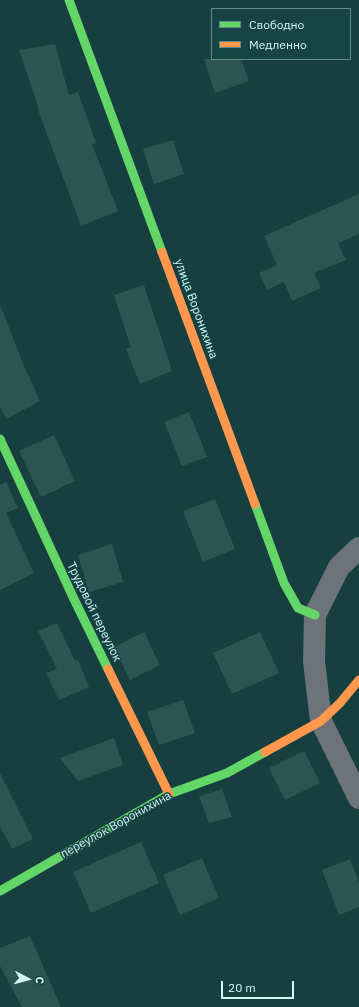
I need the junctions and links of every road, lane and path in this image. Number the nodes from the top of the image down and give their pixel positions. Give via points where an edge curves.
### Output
1 (69, 0) edge
2 (0, 439) edge
3 (359, 548) edge
4 (315, 615) junction
5 (359, 680) edge
6 (321, 721) junction
7 (169, 794) junction
8 (359, 798) edge
9 (0, 891) edge

1 - 4 street, улица Воронихина via 284,583 298,608
2 - 7 street, Трудовой переулок via 73,597
3 - 4 street via 338,566
4 - 6 street via 314,661
5 - 6 street, переулок Воронихина
6 - 7 street, переулок Воронихина via 227,773
6 - 8 street
7 - 9 street, переулок Воронихина

